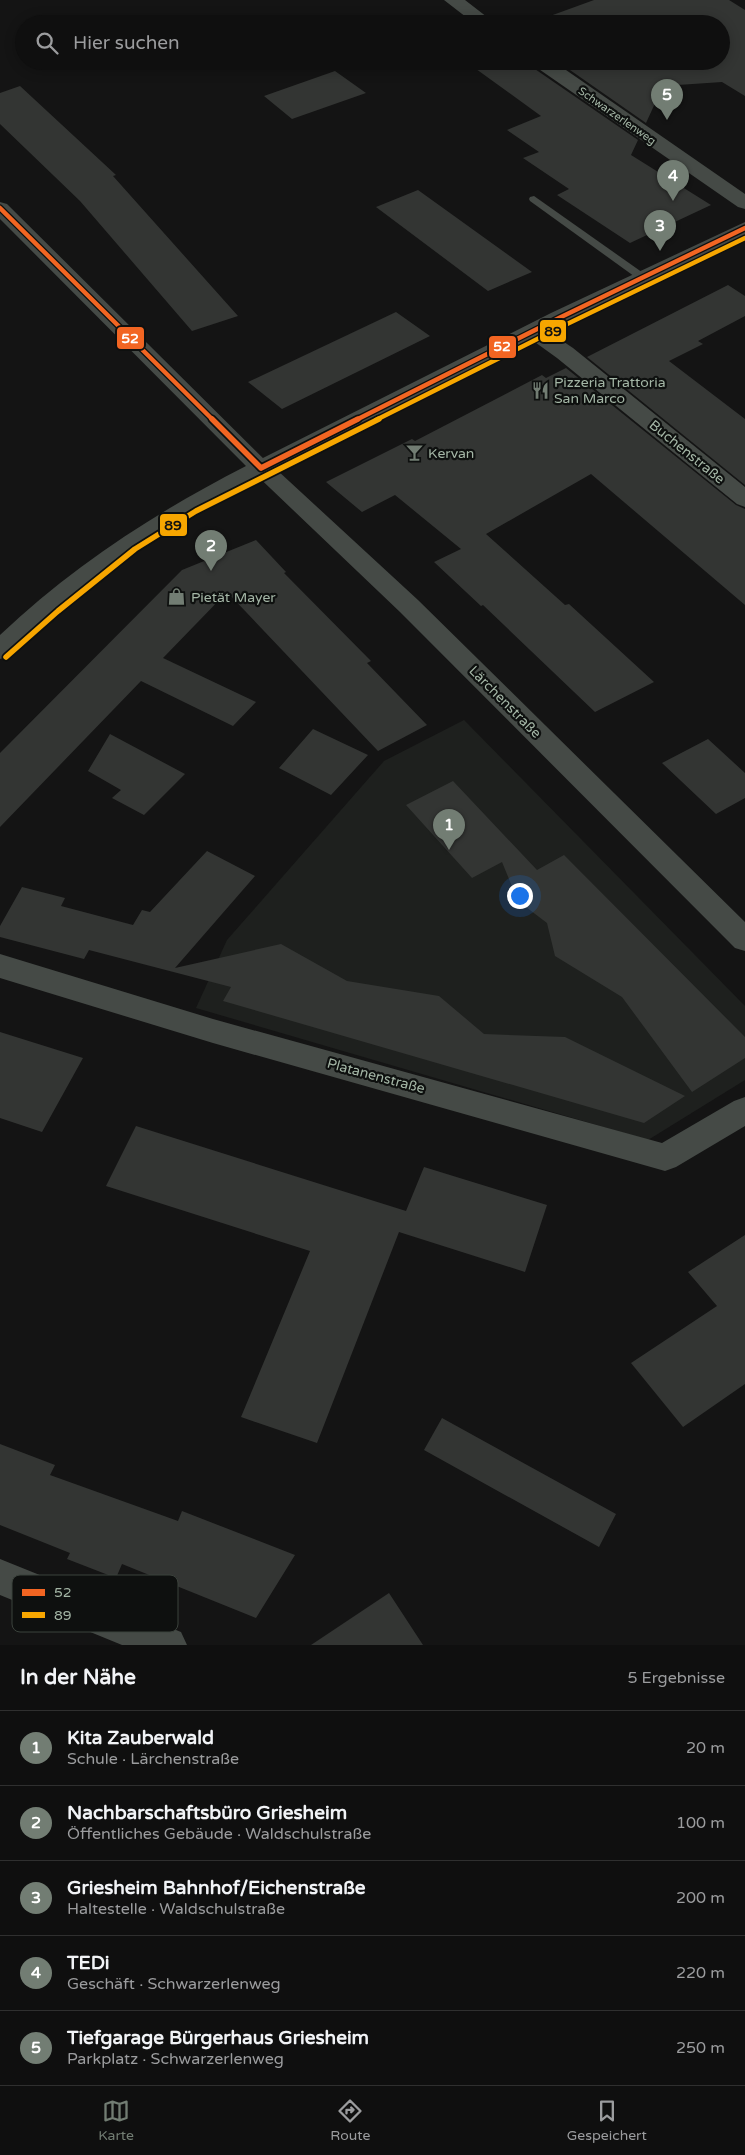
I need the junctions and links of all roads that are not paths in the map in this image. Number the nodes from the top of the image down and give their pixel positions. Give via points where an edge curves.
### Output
1 (453, 0) edge
2 (474, 15) edge
3 (553, 70) edge
4 (534, 199) dead end
5 (745, 203) edge
6 (0, 208) edge
7 (745, 228) edge
8 (642, 277) junction
9 (534, 331) junction
10 (261, 468) junction
11 (745, 499) edge
12 (0, 650) edge
13 (745, 940) edge
14 (0, 966) edge
15 (745, 1110) edge
16 (0, 1577) edge
17 (12, 1582) edge
18 (136, 1632) edge
19 (168, 1645) edge

1 - 2 street
3 - 5 street, Schwarzerlenweg
4 - 8 lane
6 - 10 street, Lärchenstraße
7 - 8 street
8 - 9 street
9 - 10 street
9 - 11 street, Buchenstraße
10 - 12 street via 192,503 130,542
10 - 13 street, Lärchenstraße via 409,606
14 - 15 street, Platanenstraße via 213,1031 665,1157
16 - 17 street
18 - 19 street

